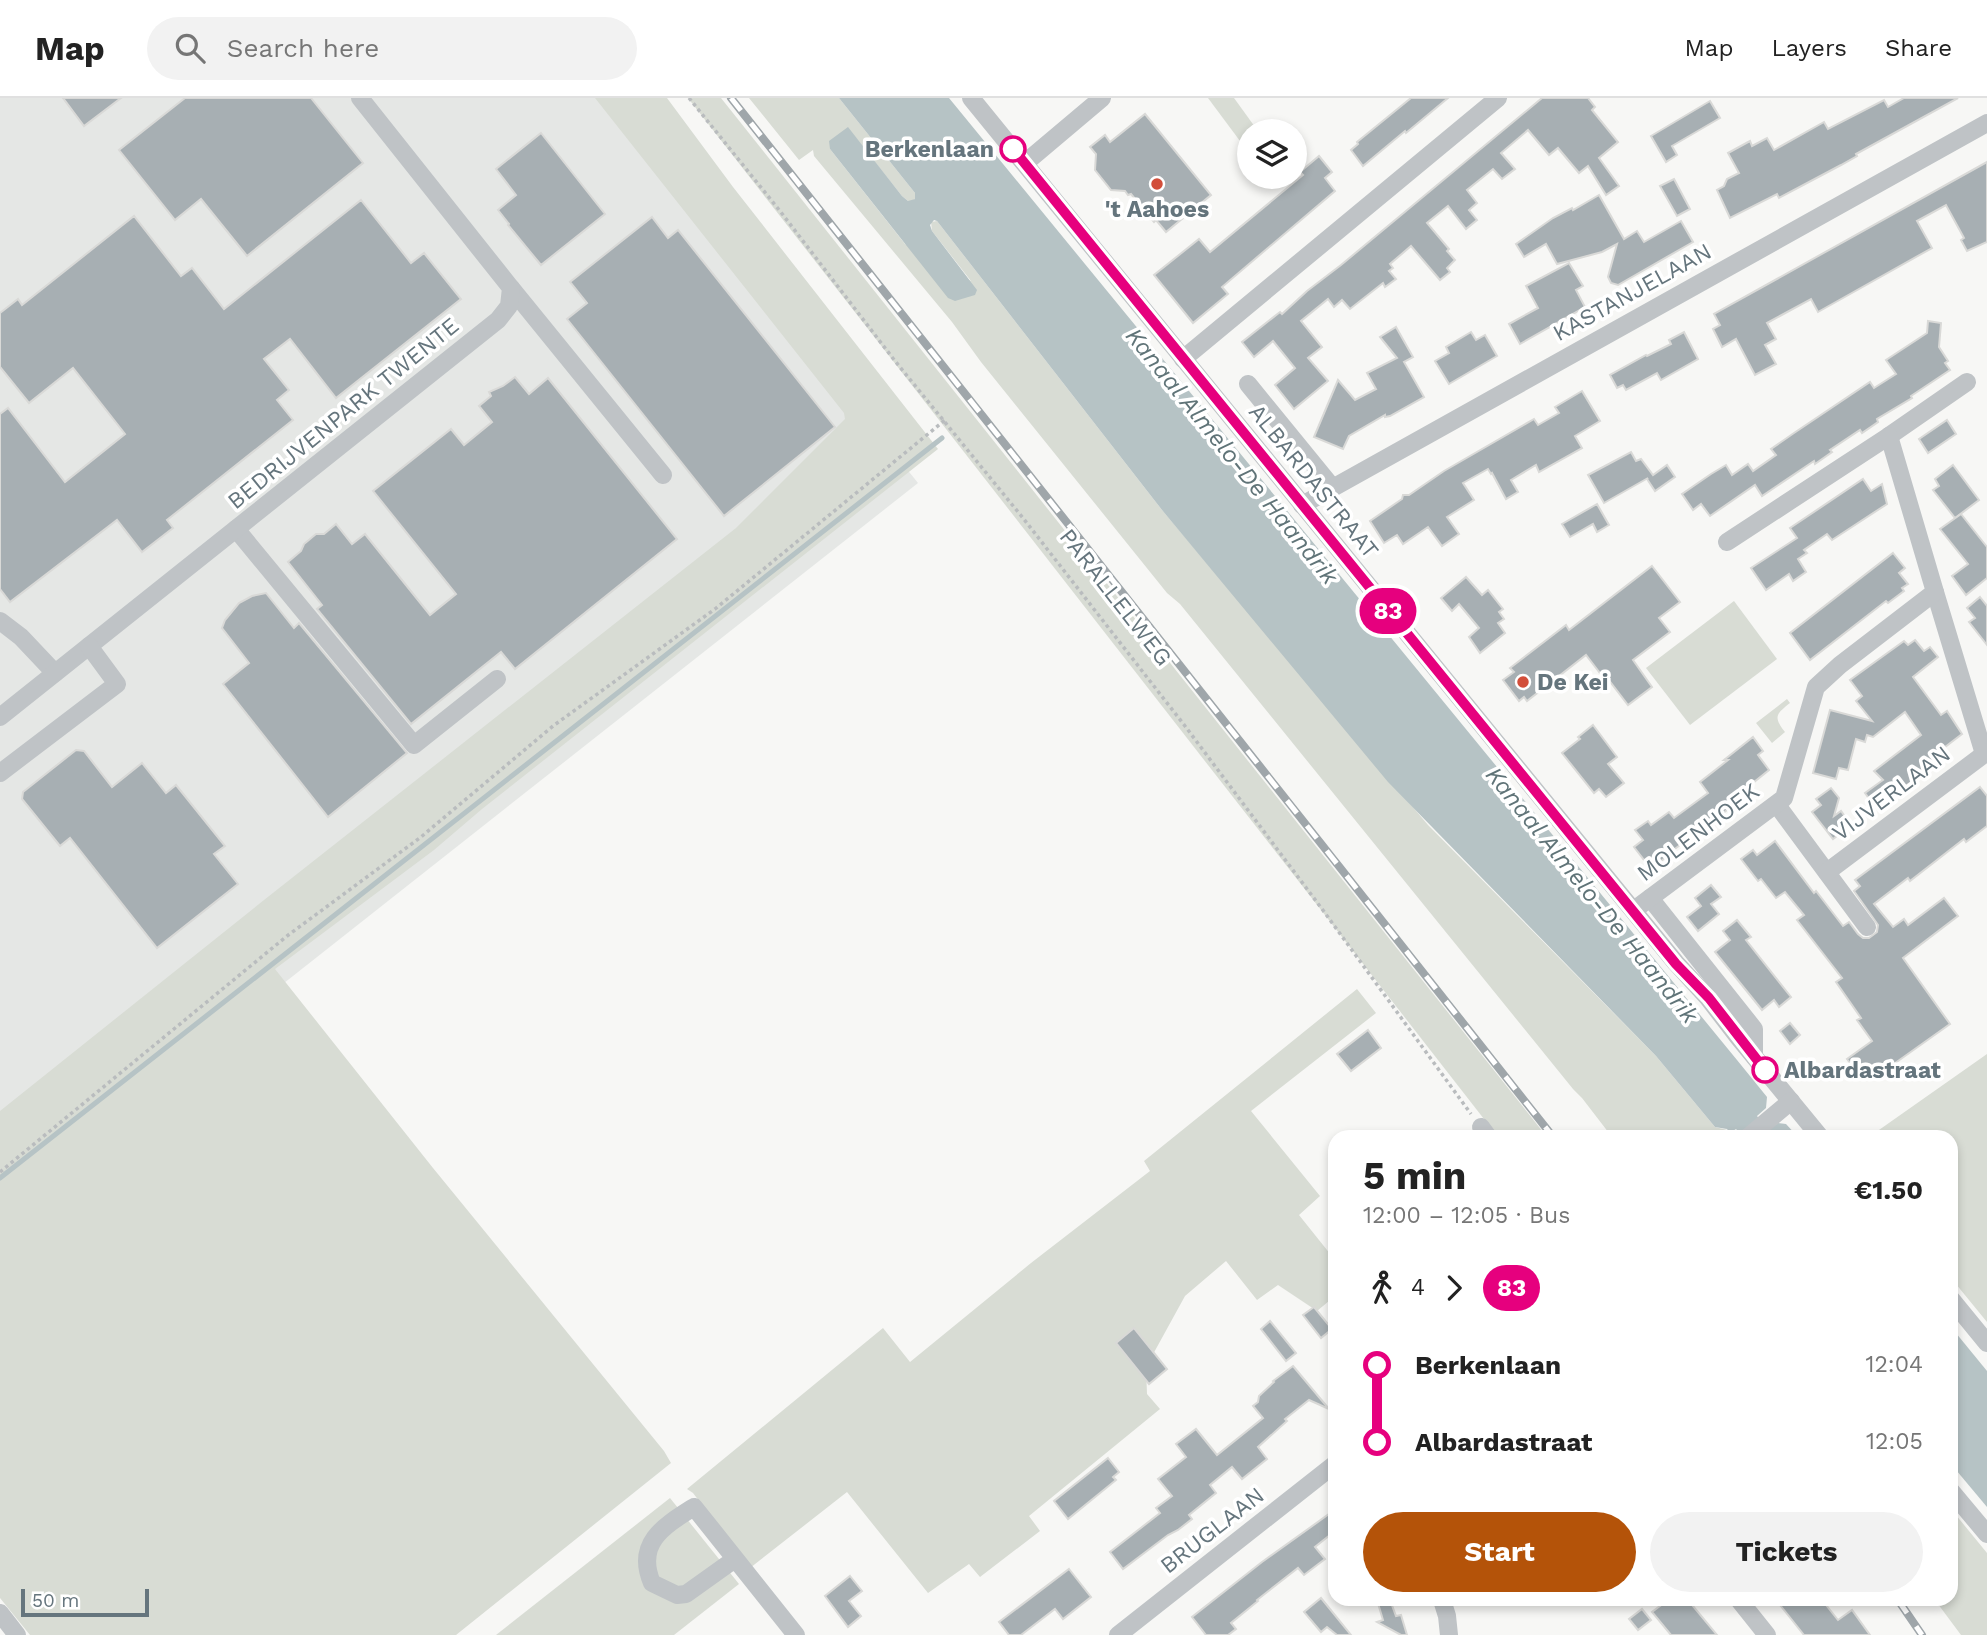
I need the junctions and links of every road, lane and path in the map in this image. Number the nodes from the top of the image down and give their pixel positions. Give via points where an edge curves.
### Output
1 (360, 98) edge
2 (689, 98) edge
3 (971, 98) edge
4 (1102, 98) edge
5 (1498, 98) edge
6 (1987, 123) edge
7 (1025, 163) junction
8 (511, 288) junction
9 (1183, 359) junction
10 (1967, 383) dead end
11 (1248, 384) dead end
12 (945, 420) junction
13 (1889, 436) junction
14 (663, 475) dead end
15 (1332, 487) junction
16 (1302, 505) junction
17 (236, 529) junction
18 (1727, 542) dead end
19 (1935, 592) junction
20 (0, 621) edge
21 (89, 646) junction
22 (55, 673) junction
23 (497, 678) dead end
24 (0, 717) edge
25 (1986, 753) edge
26 (0, 774) edge
27 (1777, 805) junction
28 (1827, 872) junction
29 (1650, 898) junction
30 (1634, 911) junction
31 (1867, 927) dead end
32 (1754, 1056) junction
33 (1791, 1101) junction
34 (1484, 1130) edge
35 (1757, 1130) edge
36 (1815, 1130) edge
37 (0, 1172) edge
38 (1958, 1308) edge
39 (1987, 1343) edge
40 (1328, 1470) edge
41 (1958, 1499) edge
42 (1987, 1534) edge
43 (735, 1559) junction
44 (1444, 1606) edge
45 (1745, 1606) edge
46 (0, 1613) edge
47 (17, 1635) edge
48 (796, 1635) edge
49 (1118, 1635) edge
50 (1449, 1635) edge
51 (1767, 1635) edge

1 - 8 street
2 - 12 path, PARALLELWEG
3 - 7 street, ALBARDASTRAAT
4 - 7 street
5 - 9 street
6 - 15 street, KASTANJELAAN
7 - 9 street, ALBARDASTRAAT
8 - 14 street
8 - 17 street, BEDRIJVENPARK TWENTE via 509,306 498,320
9 - 16 street, ALBARDASTRAAT
10 - 13 street
11 - 15 street, ALBARDASTRAAT
12 - 34 path, PARALLELWEG via 1193,737
12 - 37 path via 715,609 553,726 421,837 287,936
13 - 18 street
13 - 19 street
15 - 16 street, KASTANJELAAN
16 - 30 street, ALBARDASTRAAT
17 - 21 street, BEDRIJVENPARK TWENTE
17 - 23 street via 414,745
19 - 25 street, VIJVERLAAN
19 - 27 street, MOLENHOEK via 1816,687 1784,798
20 - 22 street
21 - 22 street, BEDRIJVENPARK TWENTE
21 - 26 street via 117,684
22 - 24 street, BEDRIJVENPARK TWENTE
25 - 28 street, VIJVERLAAN
27 - 28 street, VIJVERLAAN
27 - 29 street, MOLENHOEK
28 - 31 street, VIJVERLAAN
29 - 30 street, MOLENHOEK
29 - 32 street via 1754,1029
30 - 32 street, ALBARDASTRAAT
32 - 33 street, ALBARDASTRAAT
33 - 35 street
33 - 36 street, ALBARDASTRAAT
38 - 39 street
40 - 49 street, BRUGLAAN
41 - 42 street
43 - 43 street via 694,1507 657,1535 646,1552 646,1569 652,1583 677,1595 686,1594
43 - 48 street
44 - 50 street
45 - 51 street
46 - 47 street

